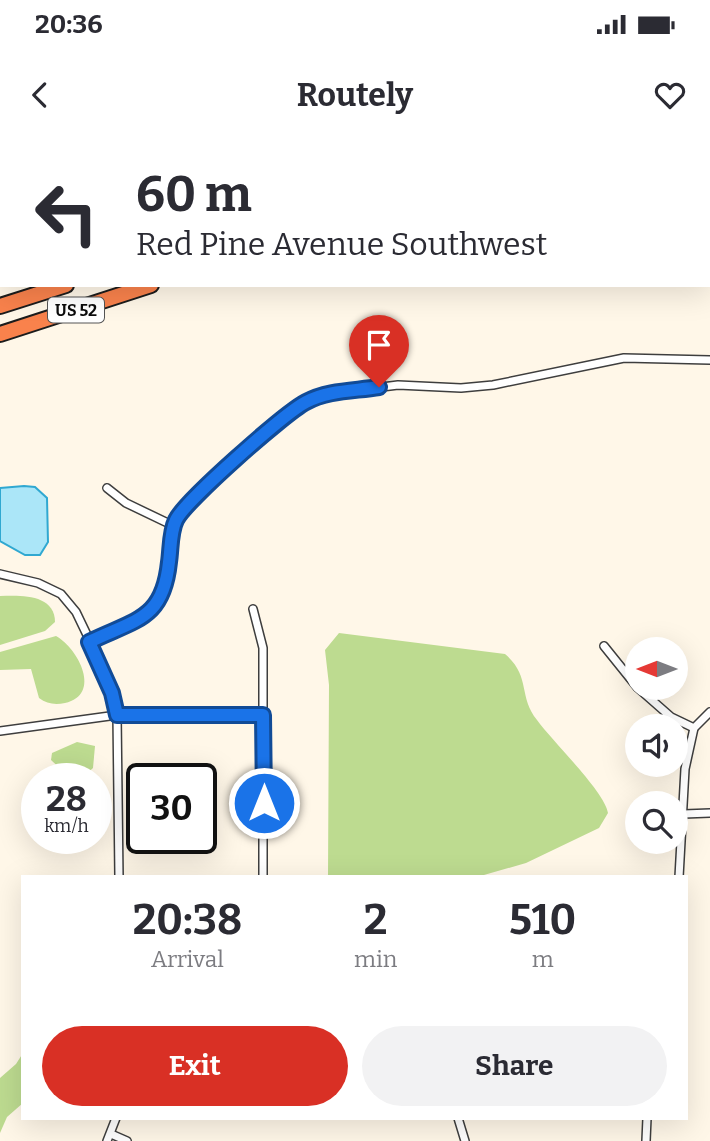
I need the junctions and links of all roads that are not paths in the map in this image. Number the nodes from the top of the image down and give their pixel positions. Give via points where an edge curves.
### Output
1 (60, 287) edge
2 (145, 287) edge
3 (0, 306) edge
4 (0, 334) edge
5 (710, 360) edge
6 (107, 488) dead end
7 (174, 526) junction
8 (0, 574) edge
9 (253, 609) dead end
10 (89, 642) junction
11 (604, 646) dead end
12 (625, 672) edge
13 (652, 700) edge
14 (710, 712) edge
15 (117, 715) junction
16 (263, 715) junction
17 (694, 728) junction
18 (0, 731) edge
19 (685, 791) edge
20 (688, 814) edge
21 (710, 814) edge
22 (681, 854) edge
23 (119, 875) edge
24 (263, 875) edge
25 (679, 875) edge
26 (115, 1120) edge
27 (459, 1120) edge
28 (647, 1120) edge
29 (109, 1138) edge
30 (127, 1141) edge
31 (464, 1141) edge
32 (646, 1141) edge

1 - 3 highway, US 52
2 - 4 highway, US 52
5 - 7 street via 624,358 493,385 398,385 321,396 297,408 192,499
6 - 7 street via 126,503
7 - 10 street via 167,581 159,603 150,613
8 - 10 street via 61,594 76,612
9 - 16 street via 261,634
10 - 15 street
11 - 12 street
13 - 17 street via 671,717
14 - 17 street
15 - 16 street
15 - 18 street
15 - 23 street
16 - 24 street
17 - 19 street
20 - 21 street
22 - 25 street
26 - 29 street
27 - 31 street
28 - 32 street
29 - 30 street

